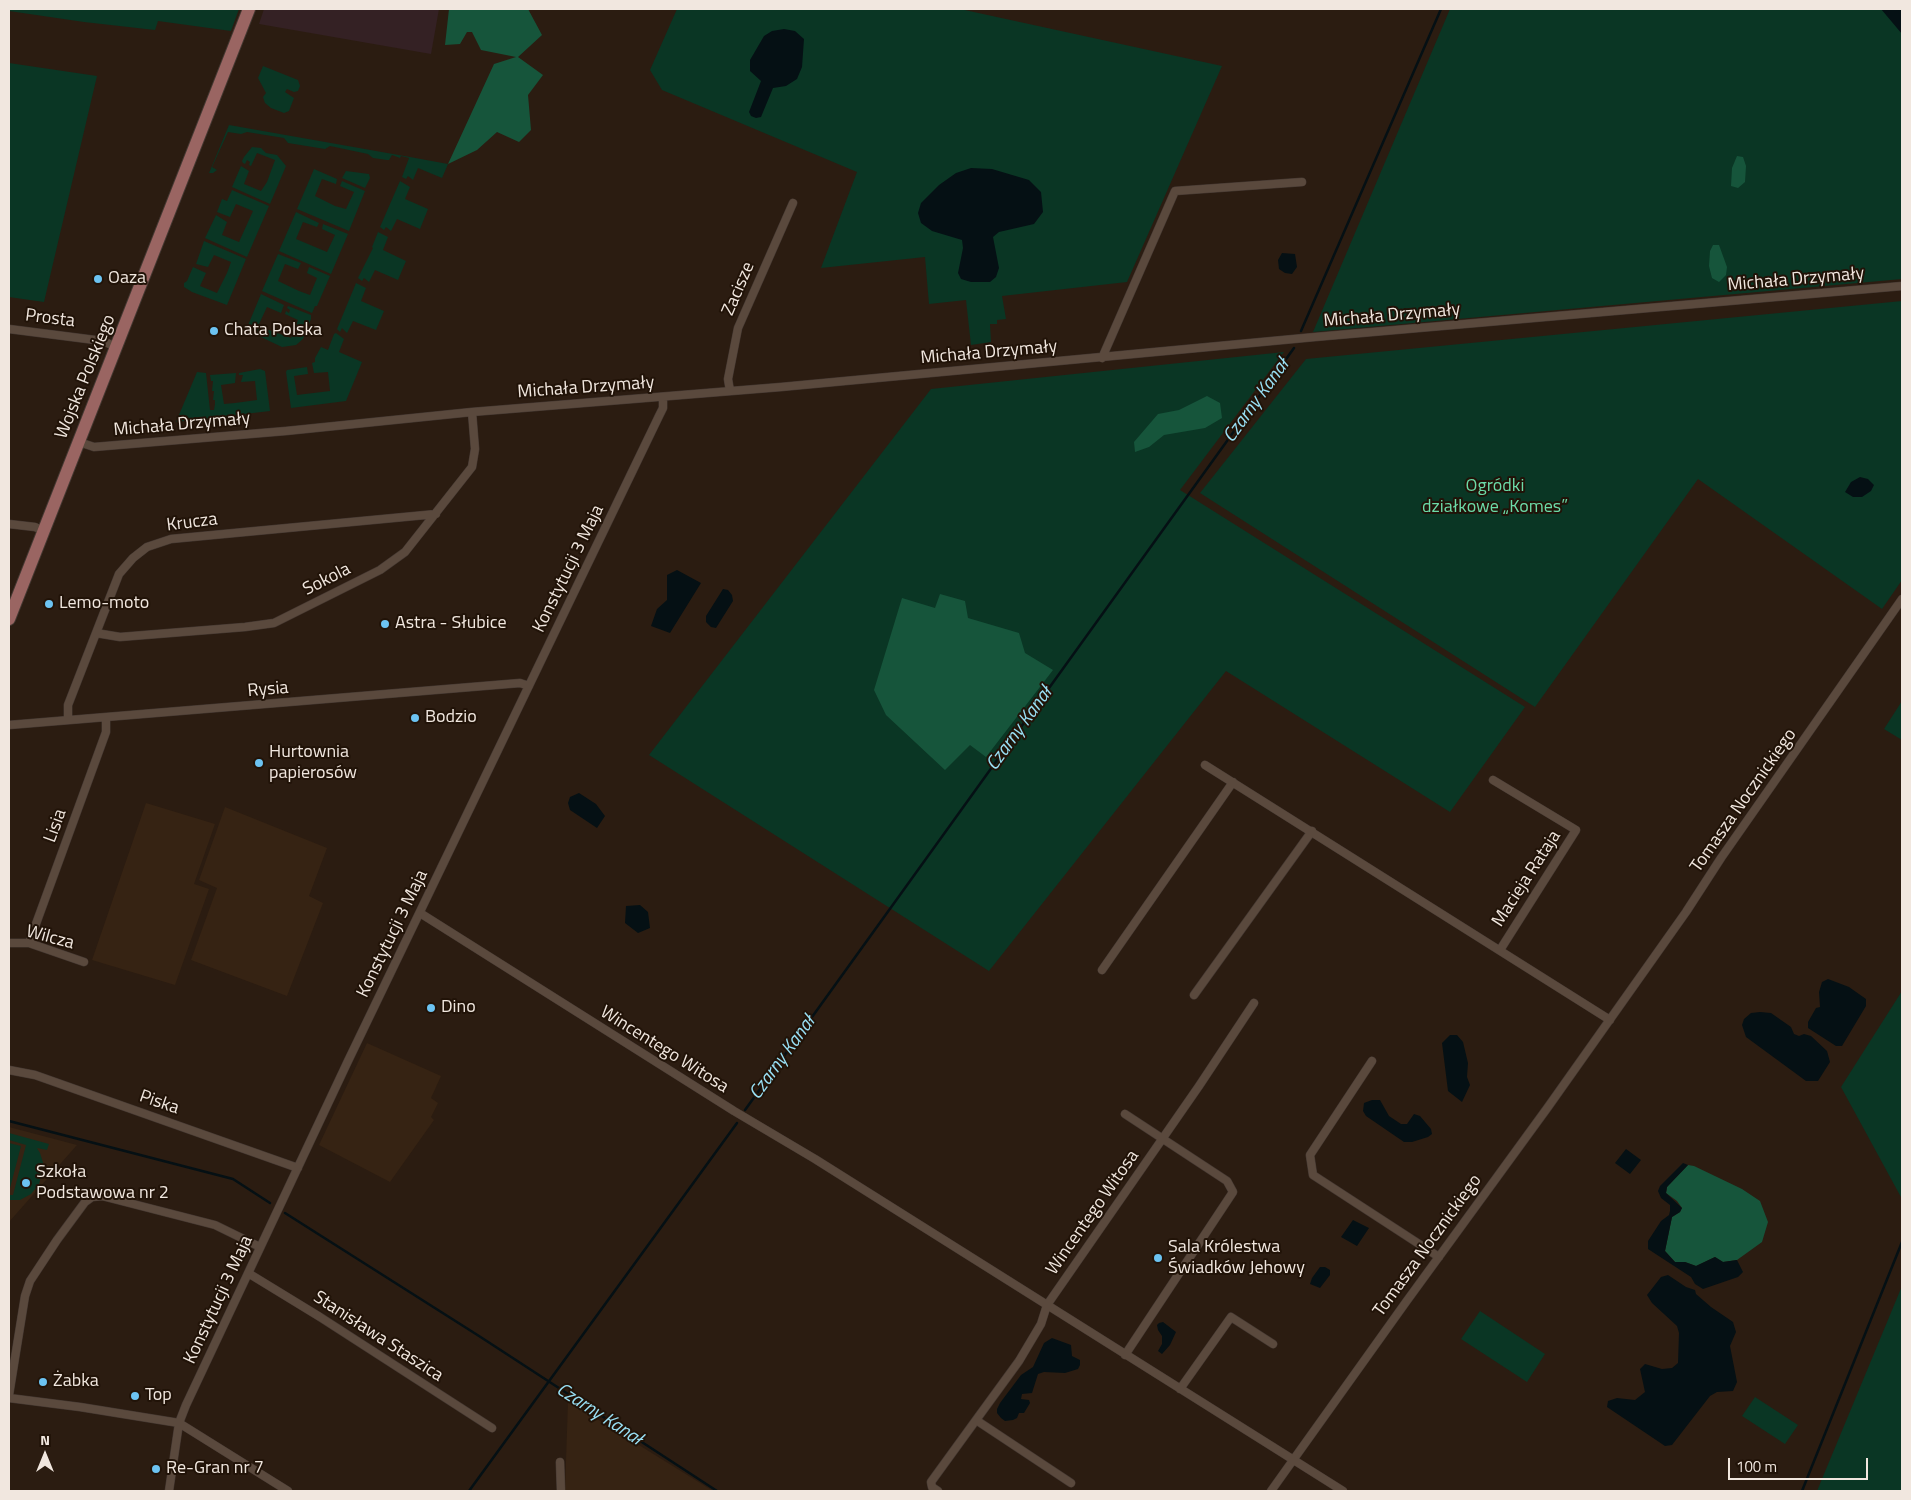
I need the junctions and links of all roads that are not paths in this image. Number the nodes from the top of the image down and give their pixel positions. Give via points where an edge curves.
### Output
1 (249, 9) edge
2 (1302, 182) dead end
3 (793, 203) dead end
4 (1902, 286) edge
5 (9, 329) edge
6 (116, 347) junction
7 (1102, 358) junction
8 (730, 392) junction
9 (663, 397) junction
10 (472, 412) junction
11 (79, 442) junction
12 (436, 514) junction
13 (9, 524) edge
14 (44, 531) junction
15 (1902, 599) edge
16 (9, 619) edge
17 (96, 633) junction
18 (530, 686) junction
19 (106, 718) junction
20 (68, 720) junction
21 (9, 726) edge
22 (1205, 765) dead end
23 (1493, 780) dead end
24 (1233, 782) junction
25 (1312, 831) junction
26 (420, 913) junction
27 (30, 943) junction
28 (9, 944) edge
29 (1500, 950) junction
30 (84, 962) dead end
31 (1102, 970) dead end
32 (1194, 995) dead end
33 (1254, 1003) dead end
34 (1610, 1020) junction
35 (1372, 1061) dead end
36 (9, 1070) edge
37 (1125, 1114) dead end
38 (1163, 1138) junction
39 (298, 1168) junction
40 (260, 1247) junction
41 (1439, 1257) junction
42 (248, 1273) junction
43 (1047, 1305) junction
44 (1273, 1344) dead end
45 (1125, 1355) junction
46 (1180, 1389) junction
47 (9, 1397) edge
48 (976, 1420) junction
49 (179, 1423) junction
50 (492, 1428) dead end
51 (1293, 1460) junction
52 (560, 1462) dead end
53 (1071, 1483) dead end
54 (169, 1491) edge
55 (288, 1491) edge
56 (561, 1491) edge
57 (938, 1491) edge
58 (1271, 1491) edge
59 (1343, 1491) edge

1 - 6 main road, Wojska Polskiego
2 - 7 street via 1175,191
3 - 8 street, Zacisze via 738,328 728,379
4 - 7 street, Michała Drzymały
5 - 6 street, Prosta via 102,342
6 - 11 main road, Wojska Polskiego
7 - 8 street, Michała Drzymały
8 - 9 street, Michała Drzymały
9 - 10 street, Michała Drzymały
9 - 18 street, Konstytucji 3 Maja via 663,408
10 - 11 street, Michała Drzymały via 94,447
10 - 12 street, Sokola via 475,449 472,467
11 - 14 main road, Wojska Polskiego
12 - 17 street, Sokola via 405,552 380,570 274,623 120,637
12 - 17 street, Krucza via 171,539 147,547 119,574
13 - 14 street
14 - 16 main road, Wojska Polskiego
15 - 34 street, Tomasza Nocznickiego
17 - 20 street, Krucza via 68,705
18 - 19 street, Rysia via 520,683
18 - 26 street, Konstytucji 3 Maja
19 - 20 street, Rysia
19 - 27 street, Lisia via 106,732
20 - 21 street, Rysia
22 - 24 street
23 - 29 street, Macieja Rataja via 1576,830
24 - 25 street
24 - 31 street
25 - 29 street
25 - 32 street
26 - 39 street, Konstytucji 3 Maja
26 - 43 street, Wincentego Witosa
27 - 28 street, Wilcza
27 - 30 street, Wilcza
29 - 34 street
33 - 38 street, Wincentego Witosa
34 - 41 street, Tomasza Nocznickiego
35 - 41 street via 1310,1155 1313,1175
36 - 39 street, Piska via 36,1075
37 - 38 street
38 - 43 street, Wincentego Witosa
38 - 45 street via 1227,1181 1233,1192
39 - 40 street, Konstytucji 3 Maja
40 - 42 street, Konstytucji 3 Maja
40 - 47 street via 215,1226 102,1196 92,1197 57,1240 30,1281
41 - 51 street, Tomasza Nocznickiego
42 - 49 street, Konstytucji 3 Maja
42 - 50 street, Stanisława Staszica
43 - 45 street, Wincentego Witosa
43 - 48 street via 1019,1361
44 - 46 street via 1231,1317
45 - 46 street, Wincentego Witosa
46 - 51 street, Wincentego Witosa
47 - 49 street
48 - 53 street
48 - 57 street via 931,1482 932,1488
49 - 54 street, Konstytucji 3 Maja
49 - 55 street
51 - 58 street, Tomasza Nocznickiego
51 - 59 street, Wincentego Witosa
52 - 56 street

